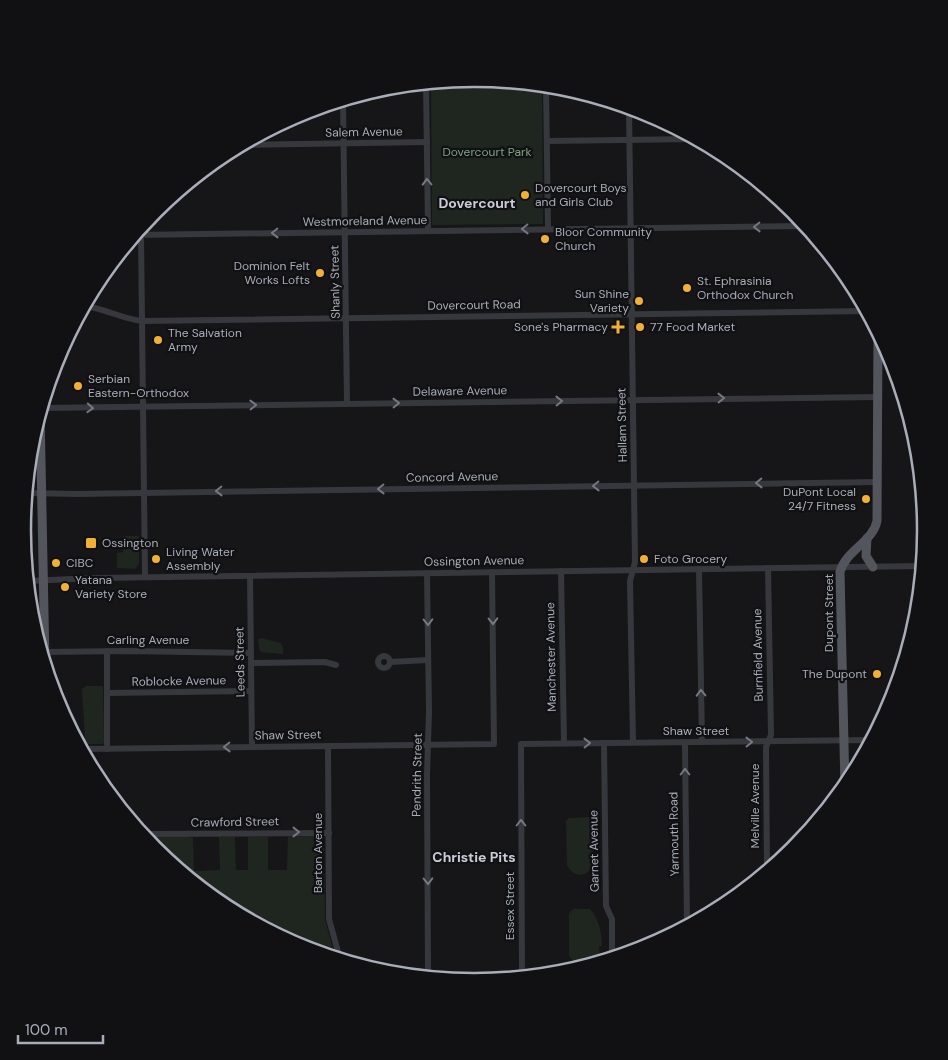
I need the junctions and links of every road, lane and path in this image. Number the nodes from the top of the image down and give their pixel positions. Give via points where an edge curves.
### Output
1 (426, 90) edge
2 (546, 94) edge
3 (343, 107) edge
4 (629, 116) edge
5 (681, 139) edge
6 (629, 140) junction
7 (547, 141) junction
8 (427, 142) junction
9 (344, 143) junction
10 (257, 145) edge
11 (796, 226) edge
12 (548, 229) junction
13 (630, 229) junction
14 (428, 231) junction
15 (345, 232) junction
16 (144, 235) edge
17 (139, 241) edge
18 (92, 307) edge
19 (858, 311) edge
20 (632, 314) junction
21 (346, 318) junction
22 (142, 321) junction
23 (878, 350) edge
24 (878, 396) junction
25 (633, 400) junction
26 (347, 404) junction
27 (143, 407) junction
28 (48, 410) edge
29 (42, 436) edge
30 (878, 482) junction
31 (634, 485) junction
32 (33, 493) edge
33 (43, 493) junction
34 (144, 493) junction
35 (867, 538) junction
36 (915, 566) edge
37 (841, 567) junction
38 (873, 567) junction
39 (768, 568) junction
40 (634, 569) junction
41 (699, 569) junction
42 (560, 571) junction
43 (492, 572) junction
44 (427, 574) junction
45 (250, 576) junction
46 (145, 577) junction
47 (43, 580) junction
48 (34, 581) edge
49 (45, 638) edge
50 (107, 651) junction
51 (48, 652) edge
52 (251, 653) junction
53 (428, 660) junction
54 (390, 662) dead end
55 (251, 664) junction
56 (336, 665) dead end
57 (251, 691) junction
58 (107, 693) junction
59 (843, 740) junction
60 (863, 740) edge
61 (768, 741) junction
62 (633, 742) junction
63 (685, 742) junction
64 (702, 742) junction
65 (564, 743) junction
66 (604, 743) junction
67 (521, 744) joint
68 (427, 745) junction
69 (328, 746) junction
70 (252, 747) junction
71 (107, 748) junction
72 (90, 749) edge
73 (844, 772) edge
74 (328, 832) junction
75 (152, 834) edge
76 (767, 862) edge
77 (687, 918) edge
78 (612, 950) edge
79 (338, 951) edge
80 (428, 970) edge
81 (522, 970) edge

1 - 8 street
2 - 7 street
3 - 9 street, Shanly Street
4 - 6 street, Hallam Street
5 - 6 street
6 - 7 street
6 - 13 street, Hallam Street
7 - 12 street
8 - 9 street, Salem Avenue
14 -> 8 street
9 - 10 street, Salem Avenue
9 - 15 street, Shanly Street
11 -> 13 street, Westmoreland Avenue
12 - 13 street, Westmoreland Avenue
12 -> 14 street, Westmoreland Avenue
13 - 20 street, Hallam Street
14 - 15 street, Westmoreland Avenue
15 -> 16 street, Westmoreland Avenue
15 - 21 street, Shanly Street
17 - 22 street
18 - 22 street, Dovercourt Road
19 - 20 street, Dovercourt Road
20 - 21 street, Dovercourt Road
20 - 25 street, Hallam Street
21 - 22 street, Dovercourt Road
21 - 26 street, Shanly Street
22 - 27 street
23 - 24 main road, Dupont Street
25 -> 24 street, Delaware Avenue
24 - 30 main road, Dupont Street
26 -> 25 street, Delaware Avenue
25 - 31 street, Hallam Street
27 -> 26 street, Delaware Avenue
28 -> 27 street, Delaware Avenue
27 - 34 street
29 - 33 main road
30 -> 31 street, Concord Avenue
30 - 35 main road, Dupont Street via 876,527
31 -> 34 street, Concord Avenue
31 - 40 street, Hallam Street
32 - 33 street, Concord Avenue
33 - 34 street, Concord Avenue
33 - 47 main road
34 - 46 street
35 - 37 main road, Dupont Street
35 - 38 main road via 866,556
36 - 38 street, Ossington Avenue
37 - 38 street, Ossington Avenue
37 - 39 street, Ossington Avenue
37 - 59 main road, Dupont Street
39 - 41 street, Ossington Avenue
39 - 61 street, Burnfield Avenue via 771,735
40 - 41 street, Ossington Avenue
40 - 42 street, Ossington Avenue
40 - 62 street, Hallam Street via 630,581
64 -> 41 street
42 - 43 street, Ossington Avenue
42 - 65 street, Manchester Avenue
43 - 44 street, Ossington Avenue
43 -> 68 street, Shaw Street via 494,744
44 - 45 street, Ossington Avenue
44 -> 53 street, Pendrith Street
45 - 46 street, Ossington Avenue
45 - 52 street, Leeds Street
46 - 47 street, Ossington Avenue
47 - 48 street, Ossington Avenue
47 - 49 main road
50 - 51 street, Carling Avenue
50 - 52 street, Carling Avenue
50 - 58 street
52 - 55 street, Leeds Street
53 - 54 street
53 - 68 street, Pendrith Street
55 - 56 street via 325,662
55 - 57 street, Leeds Street
57 - 58 street, Roblocke Avenue
57 - 70 street, Leeds Street
58 - 71 street
59 - 60 street, Shaw Street
59 - 61 street, Shaw Street
59 - 73 main road, Dupont Street
64 -> 61 street, Shaw Street
61 - 76 street, Melville Avenue
62 - 63 street, Shaw Street
62 - 66 street, Shaw Street
63 - 64 street, Shaw Street
77 -> 63 street, Yarmouth Road
65 -> 66 street, Shaw Street
65 - 67 street, Shaw Street
66 - 78 street, Garnet Avenue via 606,906 612,919
81 -> 67 street, Essex Street
68 - 69 street, Shaw Street
68 -> 80 street, Pendrith Street
69 - 70 street, Shaw Street
69 - 74 street, Barton Avenue
70 -> 71 street, Shaw Street
71 - 72 street, Shaw Street
75 -> 74 street, Crawford Street
74 - 79 street, Barton Avenue via 329,919

